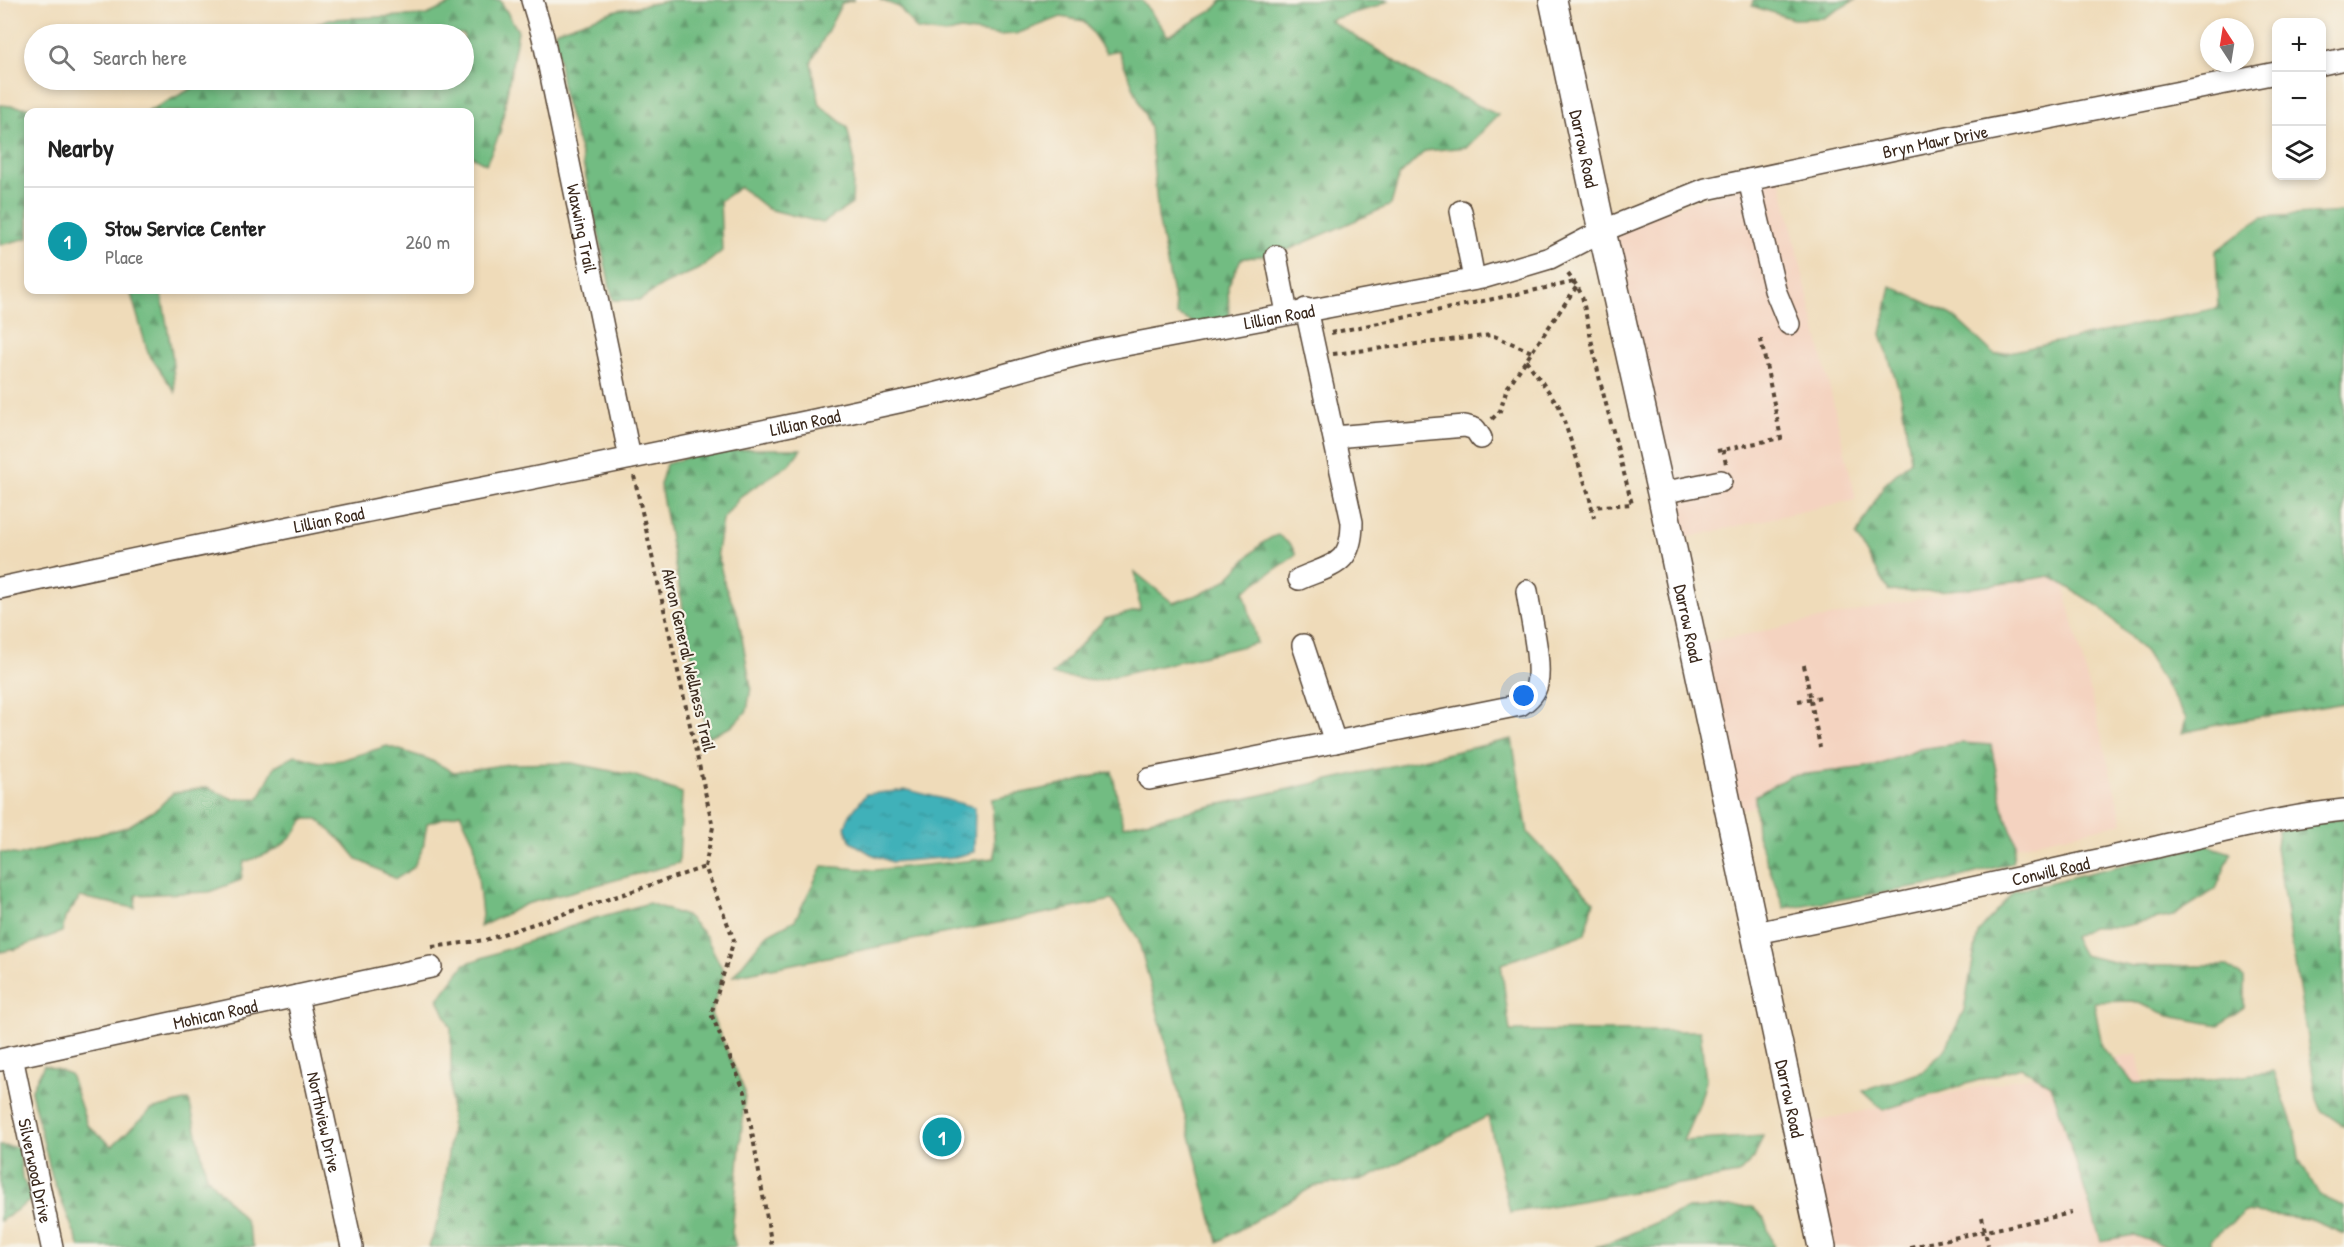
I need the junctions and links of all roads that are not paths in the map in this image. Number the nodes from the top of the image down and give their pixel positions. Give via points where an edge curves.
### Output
1 (532, 0) edge
2 (1553, 0) edge
3 (2344, 59) edge
4 (2326, 62) edge
5 (2272, 74) edge
6 (1749, 180) junction
7 (1461, 211) dead end
8 (1602, 231) junction
9 (1276, 256) dead end
10 (1474, 279) junction
11 (1297, 311) junction
12 (1789, 324) dead end
13 (1478, 434) road end
14 (1334, 437) junction
15 (630, 458) junction
16 (1721, 481) dead end
17 (1661, 493) junction
18 (1299, 579) dead end
19 (0, 588) edge
20 (1527, 591) dead end
21 (1303, 645) dead end
22 (1335, 742) junction
23 (1149, 779) dead end
24 (2344, 810) edge
25 (1755, 933) junction
26 (431, 967) road end
27 (297, 996) junction
28 (6, 1058) edge
29 (52, 1247) edge
30 (352, 1247) edge
31 (1822, 1247) edge

1 - 15 street, Waxwing Trail
2 - 8 main road, Darrow Road
3 - 4 street
5 - 6 street, Bryn Mawr Drive
6 - 8 street, Bryn Mawr Drive via 1706,189
6 - 12 street via 1775,290
7 - 10 street
8 - 10 street, Lillian Road via 1550,258
8 - 17 main road, Darrow Road
9 - 11 street
10 - 11 street, Lillian Road
11 - 14 street via 1314,346
11 - 15 street, Lillian Road via 1069,356 921,397
13 - 14 street via 1466,426
14 - 18 street via 1352,522 1352,540 1348,554 1336,564
15 - 19 street, Lillian Road
16 - 17 street
17 - 25 main road, Darrow Road
20 - 22 street via 1538,666 1537,685 1530,699 1520,705
21 - 22 street
22 - 23 street
24 - 25 street, Conwill Road via 2199,837
25 - 31 main road, Darrow Road
26 - 27 street, Mohican Road
27 - 28 street, Mohican Road
27 - 30 street, Northview Drive
28 - 29 street, Silverwood Drive

